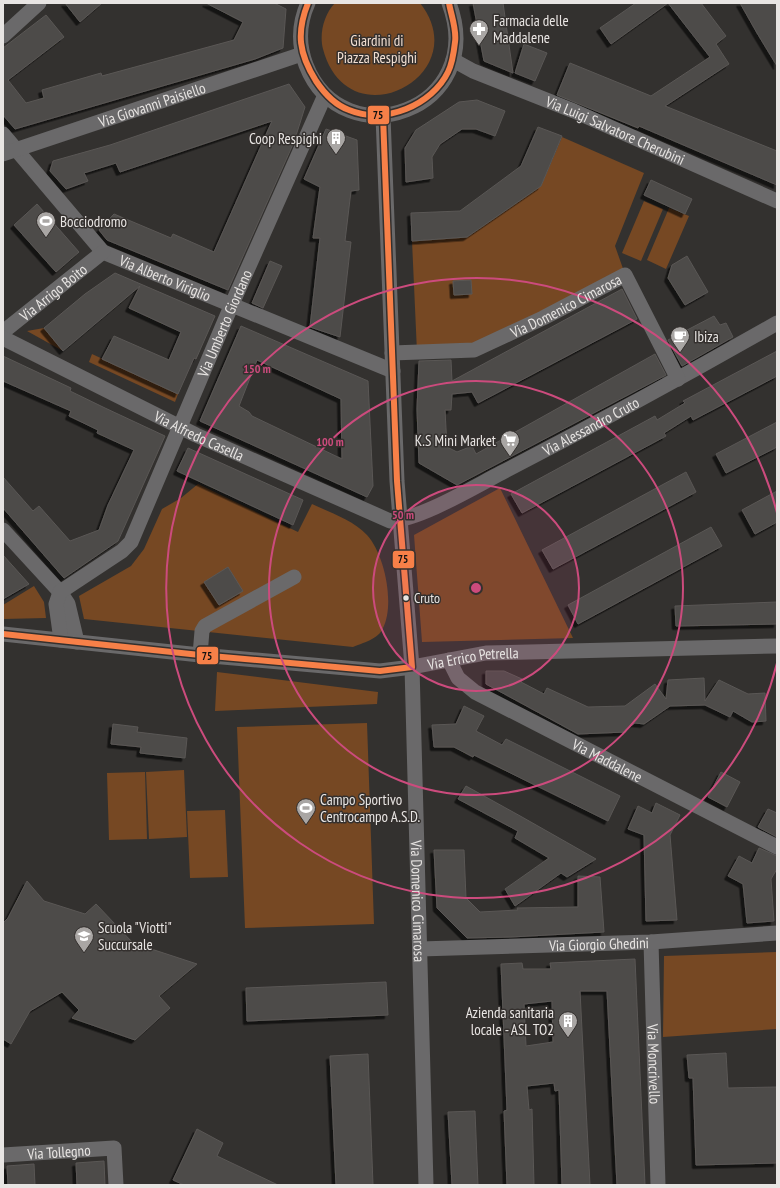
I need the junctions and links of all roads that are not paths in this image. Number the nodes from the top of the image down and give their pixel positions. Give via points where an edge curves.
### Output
1 (39, 3) edge
2 (308, 3) edge
3 (449, 3) edge
4 (3, 36) edge
5 (302, 54) junction
6 (453, 60) junction
7 (325, 95) junction
8 (383, 116) junction
9 (3, 134) edge
10 (10, 152) edge
11 (777, 201) edge
12 (103, 252) junction
13 (232, 304) junction
14 (777, 323) edge
15 (3, 332) edge
16 (3, 338) edge
17 (392, 353) junction
18 (393, 371) junction
19 (678, 379) junction
20 (179, 426) junction
21 (399, 521) junction
22 (3, 530) edge
23 (294, 576) dead end
24 (60, 592) junction
25 (3, 634) edge
26 (61, 640) junction
27 (77, 642) junction
28 (777, 646) edge
29 (200, 655) junction
30 (449, 660) junction
31 (412, 667) junction
32 (777, 847) edge
33 (777, 933) edge
34 (651, 942) junction
35 (420, 949) junction
36 (3, 1155) edge
37 (116, 1185) edge
38 (426, 1185) edge
39 (658, 1185) edge

1 - 4 street
2 - 5 street via 303,14 300,34
3 - 6 street via 455,20 457,38
5 - 7 street via 310,76
5 - 10 street, Via Giovanni Paisiello
6 - 8 street via 445,80 428,98 408,110
6 - 11 street, Via Luigi Salvatore Cherubini via 473,72 574,111
7 - 8 street via 340,106 357,113
7 - 13 street, Via Umberto Giordano
8 - 17 street, Via Domenico Cimarosa
9 - 10 street, Via Alberto Viriglio
10 - 12 street, Via Alberto Viriglio
12 - 13 street, Via Alberto Viriglio
12 - 15 street, Via Arrigo Boito
13 - 18 street, Via Alberto Viriglio
13 - 20 street, Via Umberto Giordano
14 - 19 street, Via Alessandro Cruto
16 - 20 street, Via Alfredo Casella
17 - 18 street, Via Domenico Cimarosa
17 - 19 street, Via Domenico Cimarosa via 474,350 543,318 625,275
18 - 21 street, Via Domenico Cimarosa
19 - 21 street, Via Alessandro Cruto via 440,504
20 - 21 street, Via Alfredo Casella via 390,521
20 - 24 street, Via Umberto Giordano via 131,542 122,551
21 - 31 street, Via Domenico Cimarosa
22 - 24 street
23 - 29 street via 205,626 202,631
24 - 26 street via 56,604
24 - 27 street via 68,604
25 - 26 street, Via Errico Petrella
26 - 27 street, Via Errico Petrella
27 - 29 street, Via Errico Petrella
28 - 30 street, Via Errico Petrella via 486,653
29 - 31 street, Via Errico Petrella via 380,671
30 - 31 street, Via Errico Petrella
30 - 32 street, Via Maddalene via 458,678 475,692
31 - 35 street, Via Domenico Cimarosa
33 - 34 street, Via Giorgio Ghedini
34 - 35 street, Via Giorgio Ghedini
34 - 39 street, Via Moncrivello
35 - 38 street, Via Domenico Cimarosa
36 - 37 street, Via Tollegno via 114,1148

